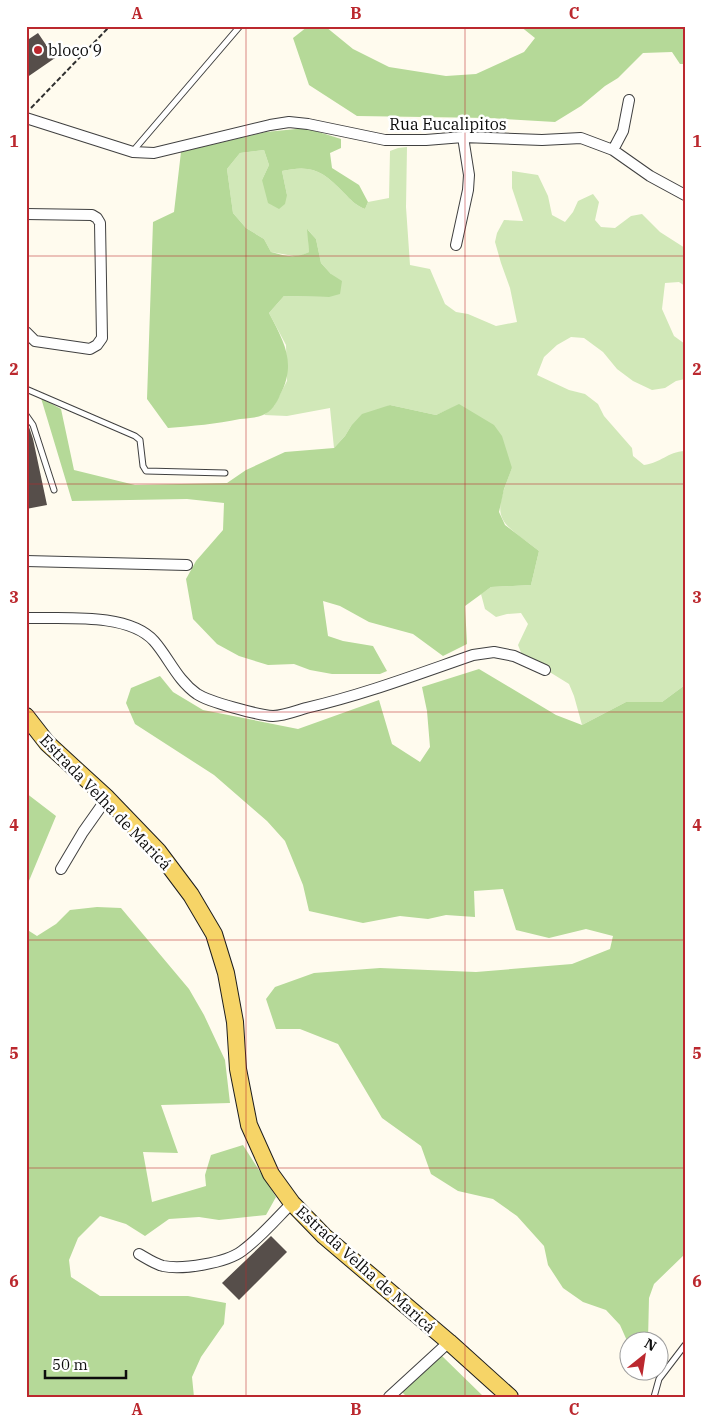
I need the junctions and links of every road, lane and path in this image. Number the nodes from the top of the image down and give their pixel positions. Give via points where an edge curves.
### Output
1 (110, 26) edge
2 (240, 26) edge
3 (629, 100) dead end
4 (26, 114) edge
5 (26, 118) edge
6 (463, 137) junction
7 (614, 150) junction
8 (133, 152) junction
9 (685, 195) edge
10 (26, 214) edge
11 (456, 245) dead end
12 (26, 332) edge
13 (26, 389) edge
14 (26, 415) edge
15 (225, 474) dead end
16 (54, 490) dead end
17 (26, 561) edge
18 (187, 565) dead end
19 (26, 618) edge
20 (545, 670) dead end
21 (26, 716) edge
22 (107, 798) junction
23 (61, 870) dead end
24 (292, 1203) junction
25 (139, 1254) dead end
26 (449, 1342) junction
27 (685, 1345) edge
28 (389, 1397) edge
29 (510, 1397) edge
30 (654, 1397) edge

1 - 4 path
2 - 8 lane
3 - 7 street via 623,131
5 - 8 street, Rua Eucalipitos
6 - 7 street, Rua Eucalipitos via 581,138
6 - 8 street, Rua Eucalipitos via 385,140 290,122 154,153
6 - 11 street via 469,175
7 - 9 street, Rua Eucalipitos via 650,176
10 - 12 street via 92,215 98,218 102,338 90,349 35,340
13 - 15 lane via 135,436 140,440 146,471
14 - 16 lane via 33,425
17 - 18 street
19 - 20 street via 103,620 127,624 154,641 172,669 197,694 226,706 274,716 321,705 473,655 501,653
21 - 22 main road, Estrada Velha de Maricá via 47,743
22 - 23 street
22 - 24 main road, Estrada Velha de Maricá via 158,851 191,895 214,934 235,1022 238,1069 249,1125 271,1174
24 - 25 street via 256,1240 240,1253 222,1260 172,1267 160,1265
24 - 26 main road, Estrada Velha de Maricá via 324,1236
26 - 28 street
26 - 29 main road, Estrada Velha de Maricá
27 - 30 lane via 659,1380

